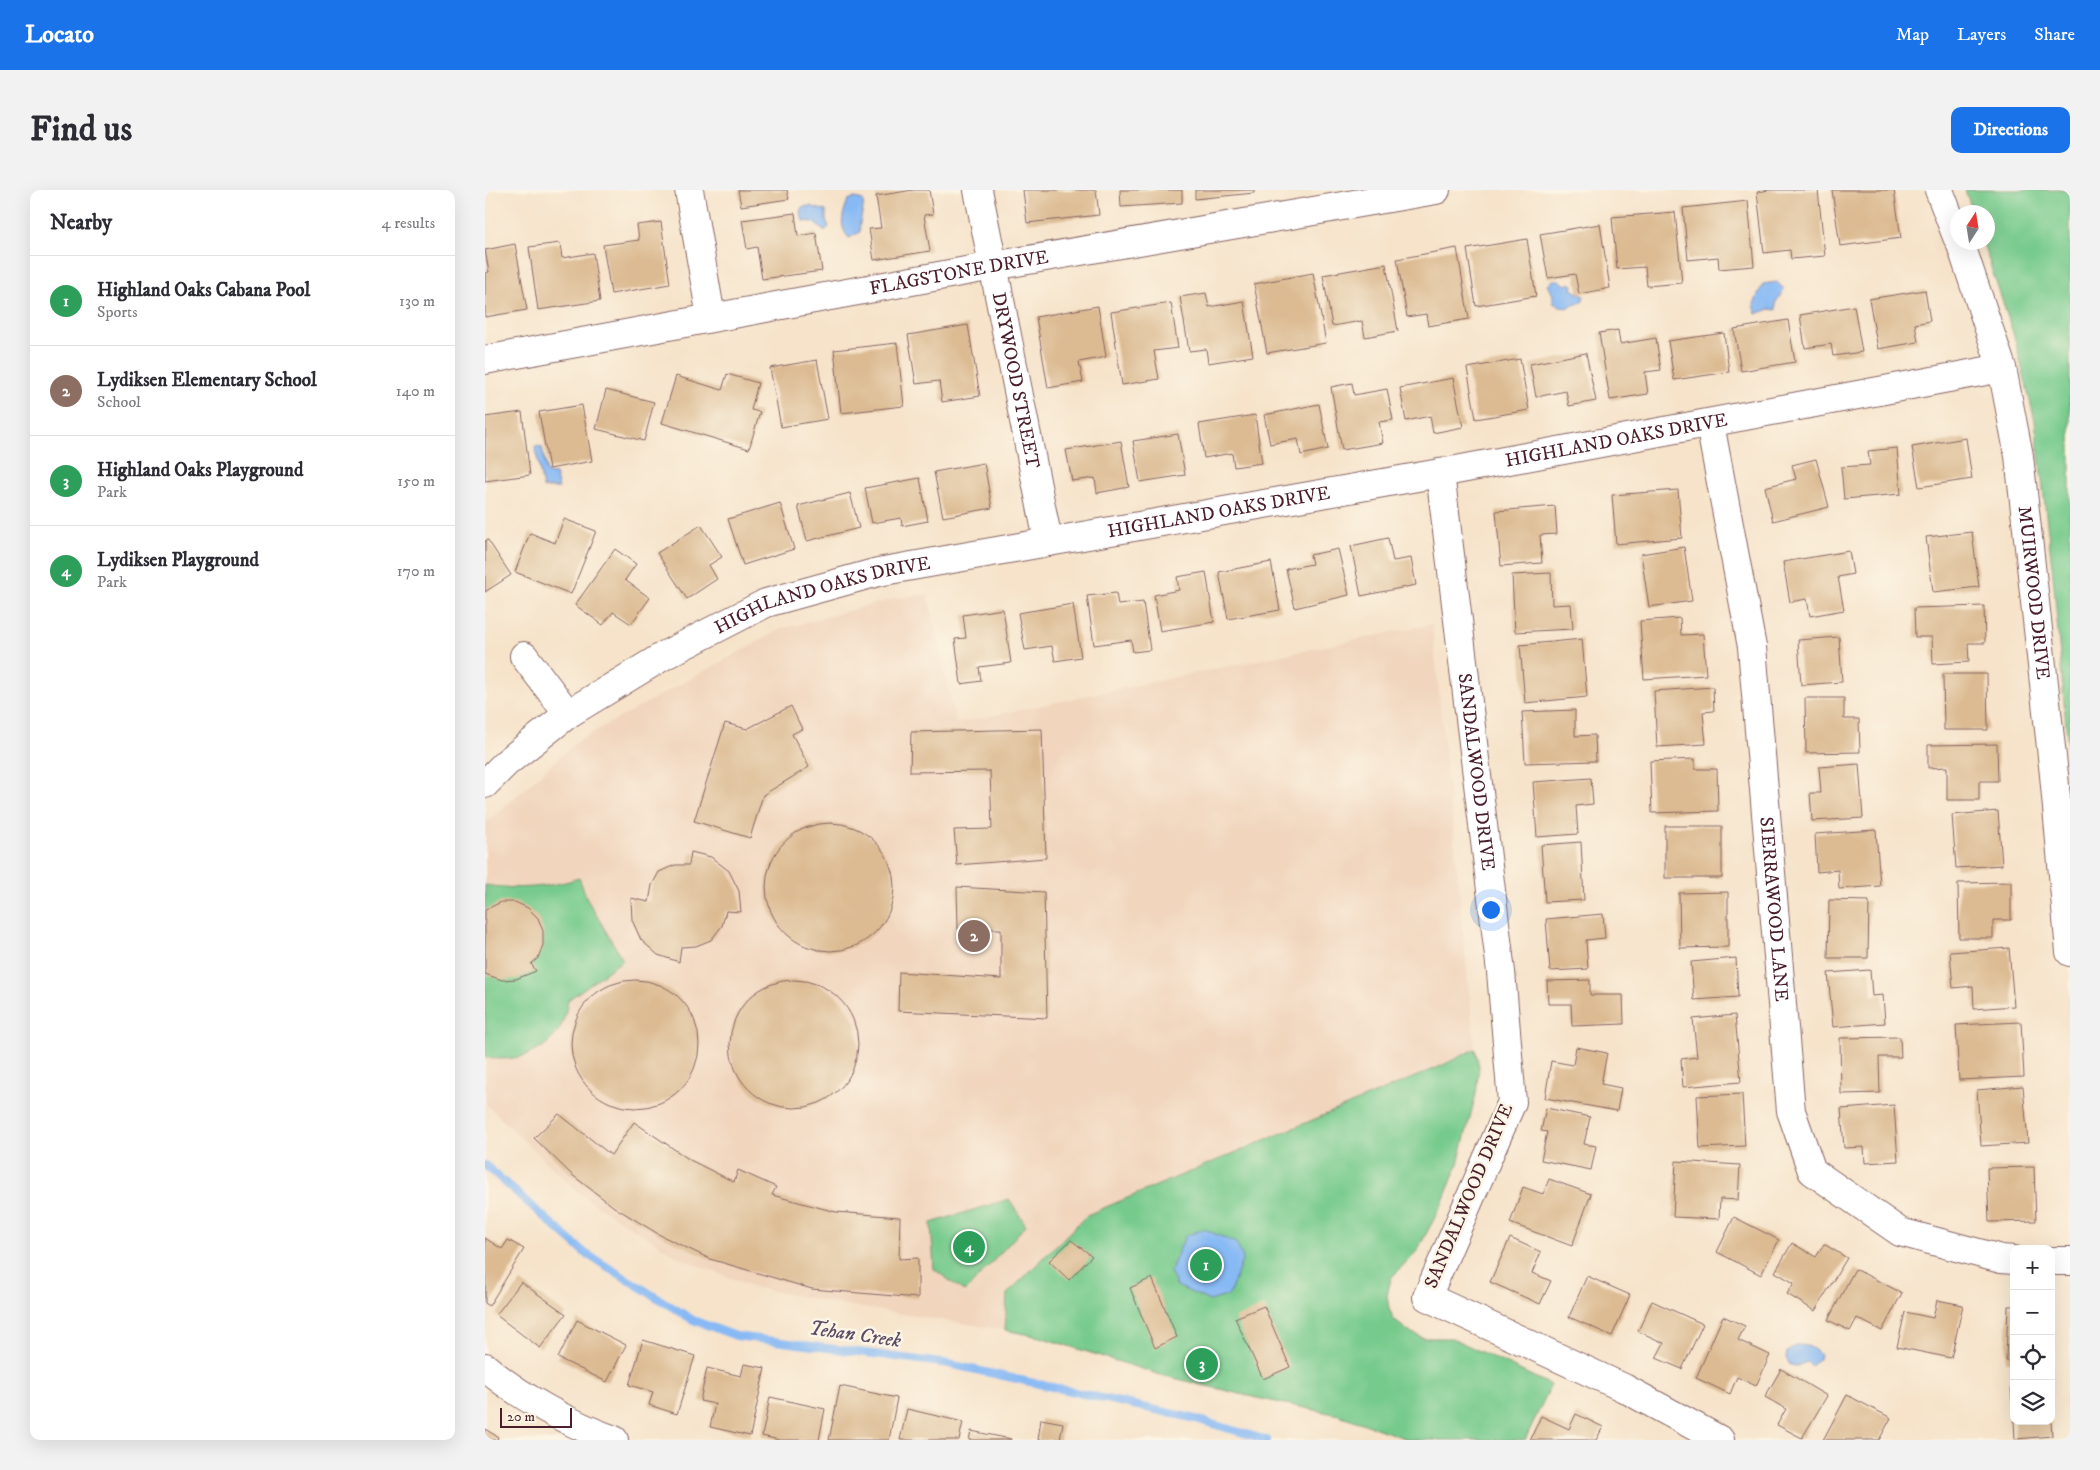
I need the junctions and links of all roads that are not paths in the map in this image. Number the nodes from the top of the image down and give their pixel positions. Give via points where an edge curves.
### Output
1 (689, 190) edge
2 (978, 190) edge
3 (1436, 190) edge
4 (1939, 190) edge
5 (1950, 219) edge
6 (1963, 250) edge
7 (993, 266) junction
8 (711, 317) junction
9 (485, 360) edge
10 (2002, 368) junction
11 (1710, 424) junction
12 (1440, 473) junction
13 (1048, 541) junction
14 (524, 656) dead end
15 (568, 714) junction
16 (485, 784) edge
17 (2070, 952) edge
18 (2010, 1260) edge
19 (2055, 1261) edge
20 (2070, 1262) edge
21 (485, 1367) edge
22 (610, 1439) edge
23 (1720, 1440) edge

1 - 8 street
2 - 7 street, DRYWOOD STREET
3 - 7 street, FLAGSTONE DRIVE
4 - 5 street
6 - 10 street, MUIRWOOD DRIVE
7 - 8 street, FLAGSTONE DRIVE
7 - 13 street, DRYWOOD STREET
8 - 9 street, FLAGSTONE DRIVE
10 - 11 street, HIGHLAND OAKS DRIVE
10 - 17 street, MUIRWOOD DRIVE via 2020,466
11 - 12 street, HIGHLAND OAKS DRIVE
11 - 18 street, SIERRAWOOD LANE via 1752,647 1791,1112 1812,1172 1900,1232
12 - 13 street, HIGHLAND OAKS DRIVE
12 - 23 street, SANDALWOOD DRIVE via 1501,972 1512,1102 1427,1297 1624,1388
13 - 15 street, HIGHLAND OAKS DRIVE via 878,572 766,603 665,655
14 - 15 street
15 - 16 street, HIGHLAND OAKS DRIVE via 506,763
19 - 20 street
21 - 22 street via 536,1403

